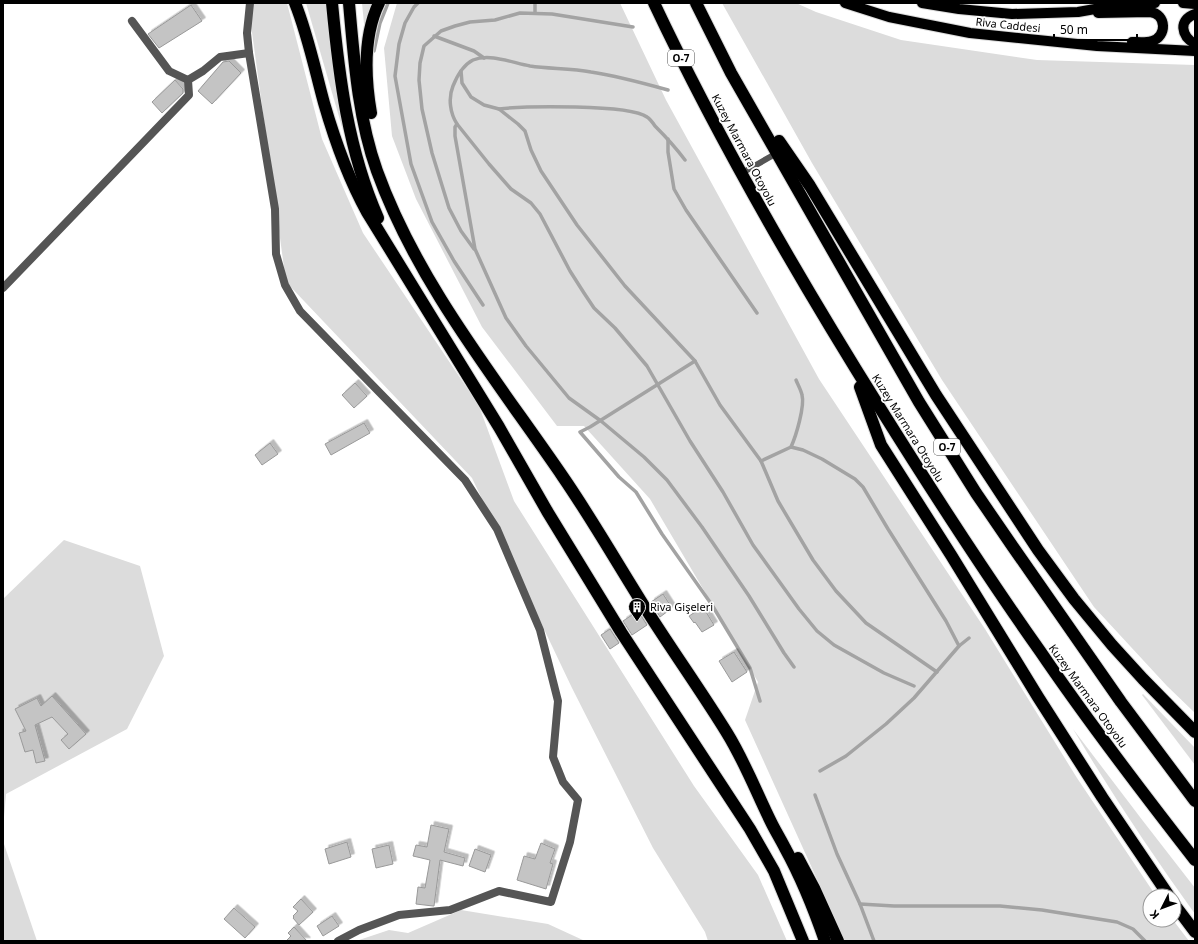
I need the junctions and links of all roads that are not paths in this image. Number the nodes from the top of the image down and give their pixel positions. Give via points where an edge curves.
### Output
1 (250, 3) edge
2 (294, 3) edge
3 (332, 3) edge
4 (349, 3) edge
5 (379, 3) edge
6 (654, 3) edge
7 (696, 3) edge
8 (845, 3) edge
9 (922, 3) edge
10 (1155, 3) edge
11 (1183, 3) edge
12 (1195, 4) edge
13 (1078, 12) junction
14 (1195, 14) edge
15 (132, 21) dead end
16 (1056, 42) junction
17 (1195, 44) edge
18 (1195, 51) edge
19 (249, 53) junction
20 (731, 73) junction
21 (188, 80) junction
22 (777, 153) junction
23 (742, 174) junction
24 (394, 212) junction
25 (3, 288) edge
26 (443, 337) junction
27 (853, 365) junction
28 (1195, 732) edge
29 (1195, 800) edge
30 (773, 826) junction
31 (1195, 860) edge
32 (1164, 888) edge
33 (1182, 915) edge
34 (1195, 932) edge
35 (338, 941) edge
36 (803, 941) edge
37 (825, 941) edge
38 (838, 941) edge

1 - 19 street via 247,33
2 - 26 highway via 334,136 356,192
3 - 26 highway via 346,112 366,190 395,255
4 - 24 highway via 357,82 368,141
5 - 24 highway via 370,28 367,54 368,98
6 - 23 highway, Kuzey Marmara Otoyolu / O-7
7 - 20 highway, O-7
8 - 16 main road, Riva Caddesi via 889,17 970,33
9 - 13 main road, Riva Caddesi via 1012,14
10 - 13 main road, Riva Caddesi via 1112,6
11 - 12 main road
13 - 16 main road via 1154,12 1164,24 1160,37 1152,41
14 - 17 main road via 1190,15 1185,21 1183,30 1188,39
15 - 21 street via 169,72
16 - 18 main road, Riva Caddesi
19 - 21 street via 220,57
19 - 35 street via 275,208 276,254 285,285 300,311 465,480 497,529 540,630 558,701 553,757 563,782 578,800 570,842 551,902 499,891 450,910 400,915 359,930
20 - 22 highway, O-7
20 - 28 highway via 810,186 936,396 1038,550 1112,646
21 - 25 street via 189,95
22 - 23 lane
22 - 29 highway, O-7 via 919,402 976,493 1117,696
23 - 27 highway, Kuzey Marmara Otoyolu / O-7 via 779,242
24 - 30 highway via 422,267 467,339 571,489 727,734
26 - 36 highway via 621,632 750,829 774,871
27 - 31 highway, Kuzey Marmara Otoyolu / O-7 via 940,503 1040,652
27 - 32 highway via 881,445 1085,771
30 - 37 highway via 813,908
30 - 38 highway via 800,860
33 - 34 highway

